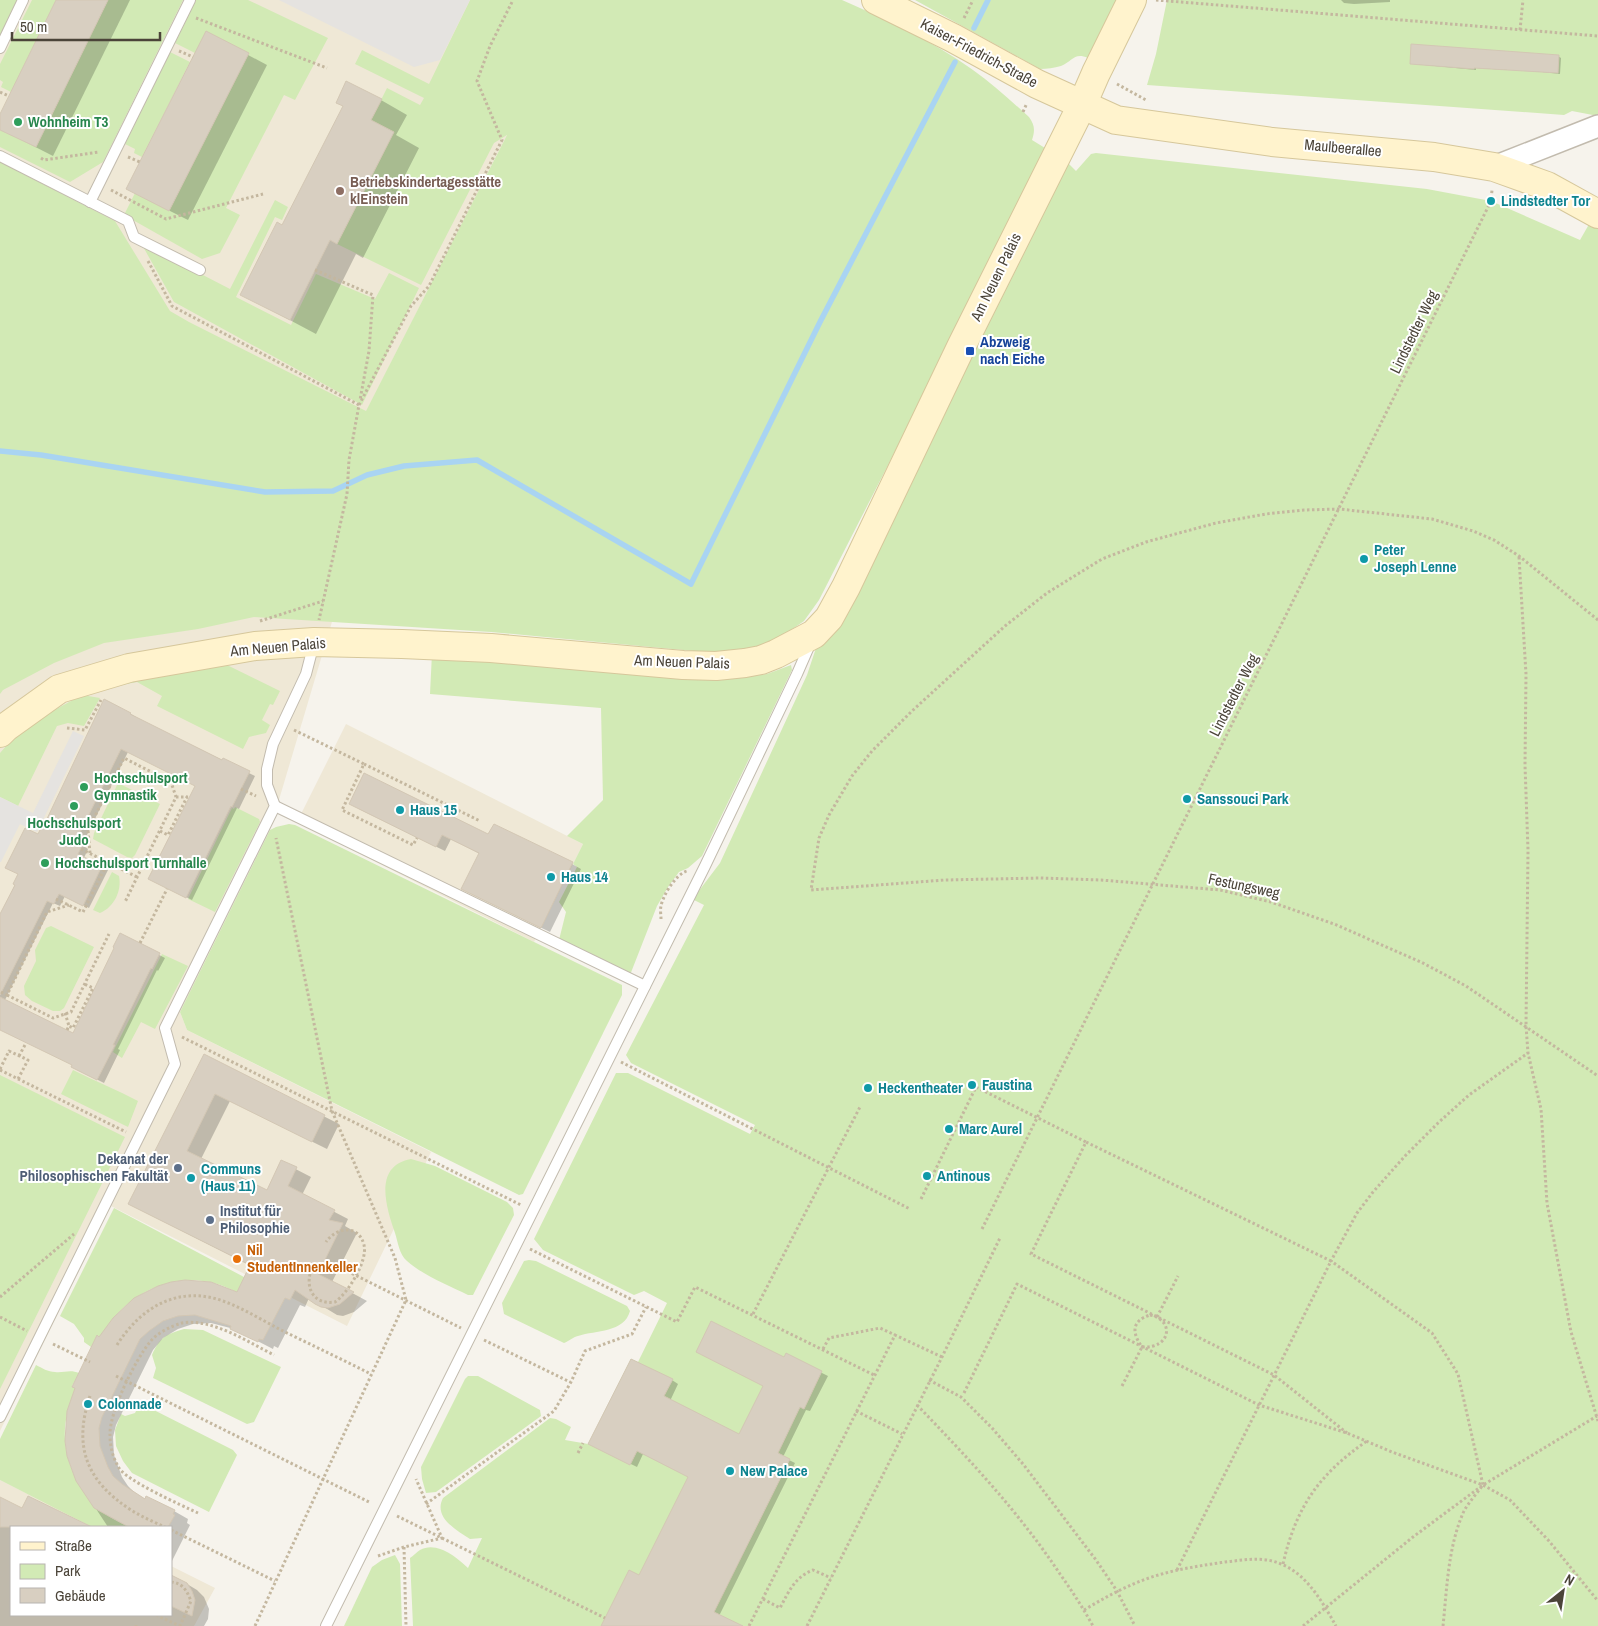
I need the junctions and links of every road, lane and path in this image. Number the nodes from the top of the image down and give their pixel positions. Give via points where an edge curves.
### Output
1 (23, 0) edge
2 (190, 0) edge
3 (513, 0) edge
4 (876, 0) edge
5 (1132, 0) edge
6 (1156, 0) edge
7 (1522, 0) edge
8 (1175, 1) edge
9 (184, 13) junction
10 (1520, 30) junction
11 (1598, 36) edge
12 (0, 48) edge
13 (183, 53) dead end
14 (193, 57) dead end
15 (327, 68) dead end
16 (0, 92) edge
17 (9, 96) dead end
18 (1082, 105) junction
19 (1598, 126) edge
20 (116, 150) junction
21 (0, 156) edge
22 (35, 156) dead end
23 (131, 158) dead end
24 (140, 162) dead end
25 (1494, 167) junction
26 (99, 184) junction
27 (263, 194) dead end
28 (90, 202) junction
29 (1597, 211) edge
30 (134, 237) junction
31 (200, 270) dead end
32 (315, 270) dead end
33 (359, 405) junction
34 (1339, 509) junction
35 (1519, 556) junction
36 (1598, 620) edge
37 (814, 634) junction
38 (314, 642) junction
39 (103, 696) dead end
40 (282, 724) junction
41 (67, 728) dead end
42 (0, 733) edge
43 (364, 764) junction
44 (241, 789) dead end
45 (176, 797) junction
46 (275, 806) junction
47 (480, 821) dead end
48 (160, 831) junction
49 (417, 838) dead end
50 (81, 849) dead end
51 (90, 853) junction
52 (108, 862) junction
53 (137, 877) junction
54 (1152, 884) junction
55 (167, 889) dead end
56 (56, 899) dead end
57 (124, 902) dead end
58 (69, 905) junction
59 (109, 934) dead end
60 (140, 943) dead end
61 (84, 984) junction
62 (645, 986) junction
63 (2, 992) dead end
64 (7, 995) junction
65 (65, 1014) junction
66 (1526, 1026) junction
67 (165, 1028) junction
68 (26, 1042) dead end
69 (1528, 1053) junction
70 (19, 1056) junction
71 (610, 1056) junction
72 (0, 1069) edge
73 (1598, 1076) edge
74 (18, 1079) junction
75 (860, 1107) dead end
76 (332, 1111) junction
77 (1037, 1117) junction
78 (138, 1138) junction
79 (1086, 1142) junction
80 (829, 1168) junction
81 (921, 1198) dead end
82 (910, 1209) dead end
83 (533, 1211) junction
84 (982, 1229) dead end
85 (1000, 1238) dead end
86 (88, 1240) junction
87 (326, 1242) dead end
88 (518, 1243) junction
89 (325, 1260) dead end
90 (1331, 1261) junction
91 (310, 1274) dead end
92 (356, 1275) junction
93 (1178, 1276) dead end
94 (0, 1296) edge
95 (406, 1300) junction
96 (646, 1307) junction
97 (753, 1314) junction
98 (0, 1317) edge
99 (1157, 1317) junction
100 (472, 1334) junction
101 (895, 1335) junction
102 (39, 1337) junction
103 (117, 1345) dead end
104 (1142, 1347) junction
105 (823, 1349) junction
106 (274, 1355) dead end
107 (942, 1357) junction
108 (90, 1362) dead end
109 (372, 1374) junction
110 (874, 1375) junction
111 (1274, 1375) junction
112 (116, 1376) dead end
113 (929, 1380) junction
114 (127, 1381) junction
115 (571, 1382) junction
116 (1122, 1386) dead end
117 (964, 1393) dead end
118 (90, 1396) dead end
119 (917, 1405) junction
120 (1259, 1405) junction
121 (856, 1411) junction
122 (0, 1417) edge
123 (1598, 1417) edge
124 (1347, 1432) junction
125 (902, 1434) junction
126 (1367, 1441) junction
127 (583, 1443) dead end
128 (578, 1453) dead end
129 (409, 1462) junction
130 (322, 1478) junction
131 (1483, 1485) junction
132 (426, 1504) junction
133 (385, 1510) junction
134 (198, 1513) dead end
135 (164, 1526) edge
136 (172, 1530) edge
137 (442, 1538) junction
138 (404, 1547) junction
139 (359, 1562) junction
140 (1283, 1564) junction
141 (1177, 1570) junction
142 (830, 1578) junction
143 (275, 1581) junction
144 (172, 1582) edge
145 (1117, 1591) junction
146 (763, 1599) junction
147 (1598, 1601) edge
148 (1326, 1607) junction
149 (1084, 1610) junction
150 (158, 1616) edge
151 (605, 1618) dead end
152 (180, 1626) edge
153 (255, 1626) edge
154 (326, 1626) edge
155 (406, 1626) edge
156 (749, 1626) edge
157 (807, 1626) edge
158 (1093, 1626) edge
159 (1135, 1626) edge
160 (1303, 1626) edge
161 (1336, 1626) edge
162 (1443, 1626) edge

1 - 12 lane
2 - 9 lane
3 - 33 path via 477,81 502,140 429,286 411,306
4 - 18 street, Kaiser-Friedrich-Straße
5 - 18 street, Am Neuen Palais
6 - 8 path
7 - 10 path
8 - 10 path
9 - 15 path
9 - 20 lane
10 - 11 path
13 - 14 path
16 - 17 path
18 - 25 street, Maulbeerallee via 1116,120 1272,142 1434,157
18 - 37 street, Am Neuen Palais via 846,587 829,618
19 - 25 street
20 - 22 path via 44,160
20 - 26 lane
21 - 28 lane
23 - 24 path
25 - 29 street, Maulbeerallee via 1547,186
25 - 34 path, Lindstedter Weg via 1491,201
26 - 27 path via 166,219
26 - 28 lane
28 - 30 lane via 128,221
30 - 31 lane
30 - 33 path via 172,306
32 - 33 path via 373,295 369,351
33 - 38 path via 349,460 347,494
34 - 35 path via 1432,519 1473,531
34 - 54 path, Lindstedter Weg
34 - 54 path, Festungsweg via 1257,515 1146,542 1102,559 1047,592 919,704 852,776 819,838 811,890 944,880 1040,878
35 - 36 path
35 - 66 path via 1526,674
37 - 38 street, Am Neuen Palais via 762,660 716,666 492,648
37 - 62 lane
38 - 40 lane via 306,674
38 - 42 street, Am Neuen Palais via 255,646 129,668 59,690
39 - 41 path via 85,730
40 - 43 path
40 - 46 lane via 267,769
43 - 47 path
43 - 49 path via 342,810 413,845
44 - 46 path
45 - 48 path
45 - 48 path via 188,797 168,835
45 - 51 path via 171,782 124,758 88,830
46 - 62 lane
46 - 67 lane
46 - 76 path via 274,825
48 - 53 path
50 - 51 path
51 - 52 path
52 - 53 path
52 - 58 path via 83,912
53 - 57 path
54 - 66 path, Festungsweg via 1220,890 1271,902 1334,924 1466,986
54 - 77 path, Lindstedter Weg
55 - 60 path
56 - 58 path
58 - 64 path via 47,912
59 - 61 path
61 - 65 path via 71,1012
61 - 65 path via 93,988 73,1028 68,1028
62 - 71 lane
63 - 64 path
64 - 65 path via 53,1018
66 - 69 path
66 - 73 path, Festungsweg
67 - 76 path
67 - 78 lane via 175,1064
68 - 70 path
69 - 90 path via 1470,1094 1405,1156 1357,1213
69 - 123 path via 1541,1109 1546,1203 1571,1332
70 - 72 path via 9,1051
70 - 74 path via 28,1060
71 - 80 path
71 - 83 lane
72 - 74 path
74 - 78 path
75 - 80 path
76 - 83 path
76 - 95 path via 395,1258
77 - 79 path
77 - 81 path via 976,1087
77 - 84 path, Lindstedter Weg
78 - 86 lane
79 - 90 path
79 - 99 path via 1031,1254
80 - 82 path
80 - 97 path
83 - 88 lane
85 - 107 path
86 - 94 path via 74,1233
86 - 102 lane
87 - 92 path via 334,1233 345,1229 362,1239 364,1255
88 - 96 path
88 - 100 lane
89 - 92 path
90 - 111 path
90 - 131 path via 1432,1333 1458,1374
91 - 92 path via 311,1293 316,1299 330,1302 343,1296
92 - 95 path
93 - 99 path
95 - 100 path
95 - 109 path
96 - 97 path via 678,1322 695,1287
96 - 115 path via 632,1334 585,1351
97 - 105 path
98 - 102 path
99 - 104 path via 1142,1318 1136,1324 1134,1332
99 - 104 path via 1167,1331 1165,1339 1151,1348
99 - 111 path
100 - 115 path
100 - 129 lane
101 - 105 path via 880,1328 829,1338
101 - 107 path
101 - 110 path
102 - 108 path
102 - 122 lane
103 - 109 path via 133,1322 153,1307 176,1298 204,1296 243,1310
104 - 116 path
104 - 117 path via 1017,1284
104 - 120 path
105 - 110 path
106 - 114 path via 221,1329 183,1323 168,1328 150,1341
107 - 113 path
109 - 130 path
110 - 121 path
111 - 120 path
111 - 124 path
112 - 114 path
113 - 119 path
113 - 145 path via 961,1397 992,1428 1053,1501
114 - 130 path
114 - 134 path via 114,1411 110,1434 112,1453 120,1470 144,1487
115 - 132 path via 554,1411
118 - 135 path via 82,1431 90,1468 115,1498
119 - 125 path
119 - 149 path via 1012,1508 1045,1550
120 - 124 path
120 - 141 path
121 - 125 path
121 - 146 path
123 - 131 path
124 - 126 path
125 - 142 path
126 - 131 path
126 - 140 path via 1332,1468 1310,1497 1296,1522
127 - 128 path
129 - 132 path
129 - 133 lane
130 - 133 path
130 - 143 path
131 - 147 path via 1510,1500
131 - 148 path
131 - 162 path via 1465,1510 1454,1540
132 - 137 path
133 - 137 path
133 - 139 lane
136 - 143 path
137 - 138 path
137 - 151 path
138 - 139 path
138 - 155 path
139 - 154 lane
140 - 141 path via 1251,1559
140 - 148 path via 1300,1576
141 - 145 path
142 - 146 path via 813,1570 803,1574 795,1581 780,1608
142 - 157 path
143 - 153 path
144 - 152 path via 185,1588 191,1601
145 - 149 path
145 - 159 path
146 - 156 path
148 - 160 path
148 - 161 path
149 - 158 path
150 - 152 path

